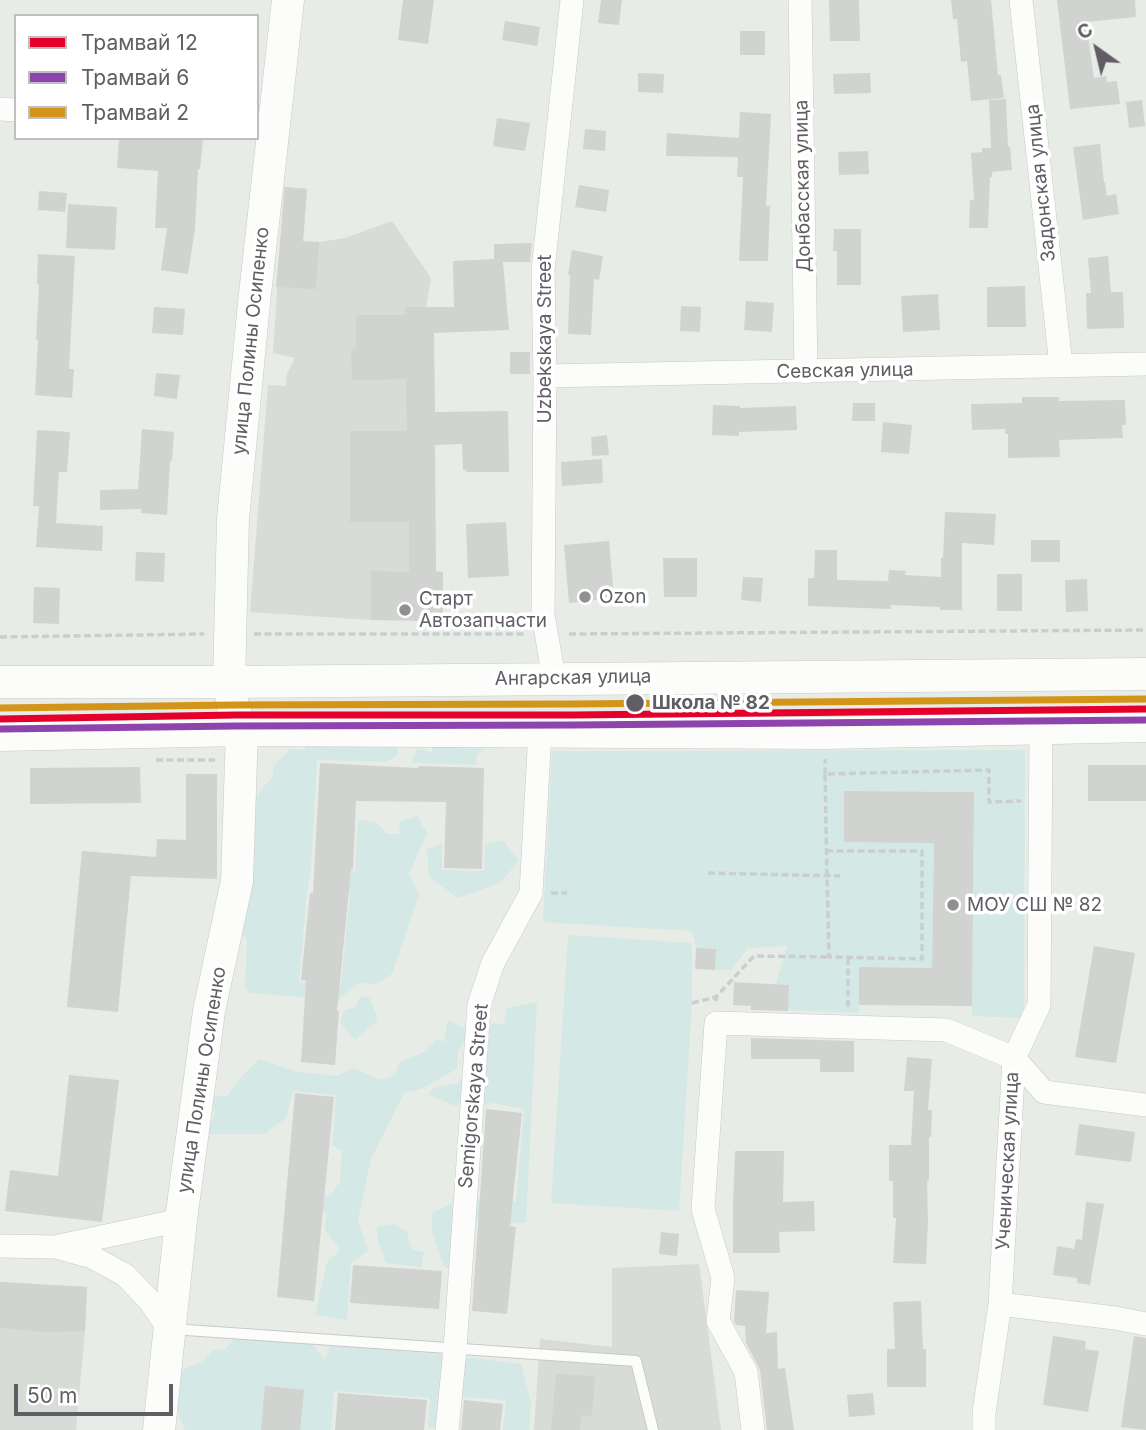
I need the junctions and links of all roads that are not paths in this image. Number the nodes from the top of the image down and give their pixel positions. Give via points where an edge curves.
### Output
1 (288, 0) edge
2 (572, 0) edge
3 (800, 0) edge
4 (1021, 0) edge
5 (266, 120) edge
6 (1146, 363) edge
7 (1061, 366) junction
8 (806, 372) junction
9 (545, 376) junction
10 (1146, 674) edge
11 (554, 678) junction
12 (0, 682) edge
13 (229, 682) junction
14 (1146, 726) edge
15 (1041, 729) junction
16 (242, 730) junction
17 (540, 732) junction
18 (0, 735) edge
19 (1014, 1058) junction
20 (1146, 1105) edge
21 (181, 1220) junction
22 (0, 1246) edge
23 (55, 1247) junction
24 (1000, 1304) junction
25 (1146, 1324) edge
26 (169, 1329) junction
27 (455, 1349) junction
28 (159, 1430) edge
29 (447, 1430) edge
30 (653, 1430) edge
31 (753, 1430) edge
32 (984, 1430) edge

1 - 5 main road, улица Полины Осипенко
2 - 9 street, Uzbekskaya Street via 543,270
3 - 8 street, Донбасская улица
4 - 7 street, Задонская улица
5 - 13 main road, улица Полины Осипенко via 233,519
6 - 7 street, Севская улица
7 - 8 street, Севская улица
8 - 9 street, Севская улица
9 - 11 street, Uzbekskaya Street via 543,615
10 - 11 main road, Ангарская улица
11 - 13 main road, Ангарская улица
12 - 13 main road, Ангарская улица
13 - 16 main road, улица Полины Осипенко
14 - 15 main road
15 - 17 main road
15 - 19 street, Ученическая улица via 1040,1005
16 - 17 main road
16 - 18 main road
16 - 21 main road, улица Полины Осипенко via 237,881 209,1011
17 - 27 street, Semigorskaya Street via 531,893 493,963 479,1005
19 - 20 street via 1044,1092
19 - 24 street, Ученическая улица
19 - 31 street via 946,1030 716,1023 703,1209 723,1278 718,1321 746,1372
21 - 23 street
21 - 26 main road, улица Полины Осипенко
22 - 23 street
23 - 26 street via 92,1257 125,1275
24 - 25 street
24 - 32 street, Ученическая улица
26 - 27 lane
26 - 28 main road, улица Полины Осипенко
27 - 29 street, Semigorskaya Street
27 - 30 lane via 636,1361

